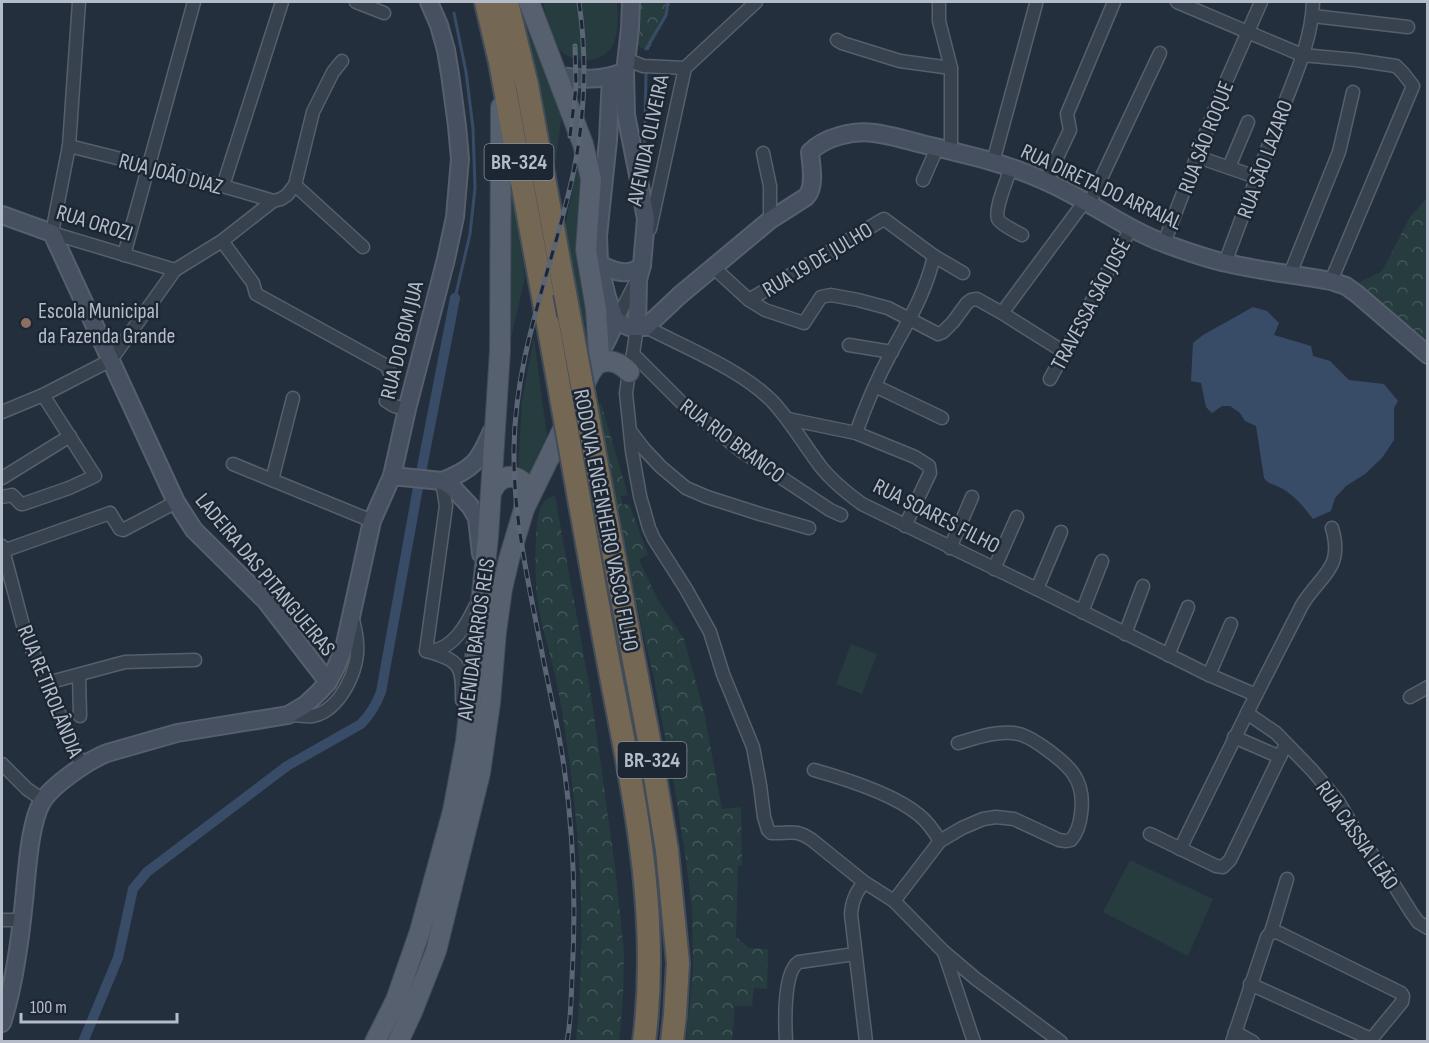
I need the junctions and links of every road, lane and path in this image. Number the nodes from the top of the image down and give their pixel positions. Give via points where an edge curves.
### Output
1 (79, 2) edge
2 (194, 2) edge
3 (282, 2) edge
4 (356, 2) edge
5 (429, 2) edge
6 (486, 2) edge
7 (507, 2) edge
8 (529, 2) edge
9 (631, 2) edge
10 (756, 2) edge
11 (939, 2) edge
12 (1114, 2) edge
13 (1177, 2) edge
14 (1261, 2) edge
15 (1313, 2) edge
16 (1037, 4) edge
17 (384, 13) dead end
18 (1313, 16) junction
19 (1408, 27) dead end
20 (1248, 33) junction
21 (837, 40) dead end
22 (1160, 53) dead end
23 (1302, 55) junction
24 (342, 62) dead end
25 (500, 63) junction
26 (686, 68) junction
27 (951, 68) junction
28 (621, 69) junction
29 (558, 76) junction
30 (1353, 92) dead end
31 (1248, 122) dead end
32 (69, 147) junction
33 (944, 149) junction
34 (763, 153) dead end
35 (1198, 157) junction
36 (993, 162) junction
37 (149, 166) junction
38 (1011, 167) junction
39 (1229, 167) junction
40 (1256, 177) junction
41 (923, 180) dead end
42 (1046, 181) junction
43 (296, 185) junction
44 (223, 186) junction
45 (273, 201) junction
46 (1087, 202) junction
47 (2, 215) edge
48 (770, 220) junction
49 (1131, 228) junction
50 (52, 233) junction
51 (1022, 235) dead end
52 (222, 241) junction
53 (1164, 243) junction
54 (645, 245) junction
55 (363, 247) dead end
56 (124, 255) junction
57 (934, 256) junction
58 (1226, 263) junction
59 (599, 264) junction
60 (713, 267) junction
61 (176, 270) junction
62 (640, 273) junction
63 (963, 273) dead end
64 (1290, 274) junction
65 (1331, 281) junction
66 (749, 300) junction
67 (1002, 313) junction
68 (910, 319) junction
69 (616, 321) junction
70 (641, 327) junction
71 (849, 345) dead end
72 (892, 352) junction
73 (1064, 352) junction
74 (598, 355) junction
75 (1428, 355) edge
76 (111, 360) junction
77 (631, 363) junction
78 (588, 375) junction
79 (1050, 379) dead end
80 (874, 386) junction
81 (43, 395) junction
82 (293, 398) dead end
83 (406, 409) junction
84 (2, 412) edge
85 (942, 418) dead end
86 (788, 419) junction
87 (496, 423) junction
88 (631, 431) junction
89 (856, 433) junction
90 (70, 436) junction
91 (233, 464) dead end
92 (392, 476) junction
93 (2, 478) edge
94 (272, 480) junction
95 (436, 480) junction
96 (492, 491) junction
97 (2, 497) edge
98 (972, 497) dead end
99 (176, 502) junction
100 (524, 509) junction
101 (841, 515) dead end
102 (1017, 517) dead end
103 (372, 521) junction
104 (905, 526) junction
105 (809, 528) dead end
106 (1332, 528) dead end
107 (1060, 532) dead end
108 (951, 548) junction
109 (2, 549) edge
110 (1102, 561) dead end
111 (994, 569) junction
112 (483, 573) junction
113 (1143, 586) dead end
114 (1037, 589) junction
115 (481, 596) junction
116 (1188, 607) dead end
117 (1082, 612) junction
118 (352, 614) junction
119 (1231, 624) dead end
120 (1125, 634) junction
121 (426, 651) junction
122 (1168, 655) junction
123 (195, 660) dead end
124 (79, 675) junction
125 (1209, 675) junction
126 (328, 682) junction
127 (47, 683) junction
128 (1428, 687) edge
129 (1256, 695) junction
130 (1410, 697) dead end
131 (1247, 713) junction
132 (288, 715) junction
133 (80, 716) dead end
134 (1234, 737) junction
135 (466, 741) junction
136 (958, 743) dead end
137 (1286, 744) junction
138 (1280, 757) junction
139 (82, 767) junction
140 (3, 769) edge
141 (814, 770) dead end
142 (43, 800) junction
143 (1150, 834) dead end
144 (940, 841) junction
145 (1180, 849) junction
146 (1287, 879) dead end
147 (864, 882) junction
148 (894, 901) junction
149 (2, 920) edge
150 (22, 920) junction
151 (1428, 928) edge
152 (1271, 932) junction
153 (943, 951) junction
154 (855, 954) junction
155 (1250, 984) junction
156 (2, 1023) edge
157 (1234, 1037) edge
158 (1370, 1040) edge
159 (375, 1041) edge
160 (398, 1041) edge
161 (644, 1041) edge
162 (672, 1041) edge
163 (786, 1041) edge
164 (866, 1041) edge
165 (974, 1041) edge
166 (1061, 1041) edge
167 (1252, 1041) edge

1 - 32 street
2 - 37 street
3 - 44 street
4 - 17 street
5 - 83 street, RUA DO BOM JUA via 439,25 450,74 460,159 455,217 446,259
6 - 25 highway, RODOVIA ENGENHEIRO VASCO FILHO / BR-324
7 - 162 highway, RODOVIA ENGENHEIRO VASCO FILHO / BR-324, bridge via 527,84 667,850 678,963
8 - 29 main road, AVENIDA BARROS REIS
9 - 28 street
10 - 26 street, AVENIDA OLIVEIRA
11 - 27 street via 939,21
12 - 42 street via 1068,114 1070,130
13 - 20 street
14 - 20 street, RUA SÃO ROQUE
15 - 18 street, RUA SÃO LAZARO
16 - 36 street
18 - 19 street
18 - 23 street, RUA SÃO LAZARO
20 - 23 street
20 - 35 street, RUA SÃO ROQUE
21 - 27 street via 900,61
22 - 46 street
23 - 40 street, RUA SÃO LAZARO
23 - 65 street via 1396,66 1413,86
24 - 43 street via 333,72 311,118
25 - 87 main road, AVENIDA BARROS REIS via 500,340
25 - 161 highway, RODOVIA ENGENHEIRO VASCO FILHO / BR-324, bridge via 634,797 648,912 650,973
26 - 28 street
26 - 54 street, AVENIDA OLIVEIRA
27 - 33 street
28 - 29 street via 586,80
28 - 54 street via 646,219
28 - 59 street via 608,140 598,236
29 - 74 main road, AVENIDA BARROS REIS via 583,144 591,179 585,250 596,309
30 - 64 street via 1339,153
31 - 39 street
32 - 37 street, RUA JOÃO DIAZ
32 - 50 street
33 - 36 street, RUA DIRETA DO ARRAIAL
33 - 41 street
33 - 48 street, RUA DIRETA DO ARRAIAL via 873,132 827,139 810,152 810,192
34 - 48 street via 770,186
35 - 39 street
35 - 53 street, RUA SÃO ROQUE
36 - 38 street, RUA DIRETA DO ARRAIAL
37 - 44 street, RUA JOÃO DIAZ
37 - 56 street
38 - 42 street, RUA DIRETA DO ARRAIAL
38 - 51 street via 998,218
39 - 40 street
40 - 58 street, RUA SÃO LAZARO
42 - 46 street, RUA DIRETA DO ARRAIAL
43 - 45 street via 282,199
43 - 55 street
44 - 45 street, RUA JOÃO DIAZ
45 - 52 street
46 - 49 street, RUA DIRETA DO ARRAIAL
46 - 67 street
47 - 50 street, RUA OROZI
48 - 60 street, RUA DIRETA DO ARRAIAL
49 - 53 street, RUA DIRETA DO ARRAIAL
49 - 73 street, TRAVESSA SÃO JOSÉ
50 - 56 street, RUA OROZI
50 - 76 street, LADEIRA DAS PITANGUEIRAS
52 - 61 street
52 - 83 street via 253,283 256,294 385,365 391,376 387,402
53 - 58 street, RUA DIRETA DO ARRAIAL
54 - 62 street
56 - 61 street, RUA OROZI
57 - 63 street
57 - 66 street, RUA 19 DE JULHO via 885,219
57 - 68 street
58 - 64 street, RUA DIRETA DO ARRAIAL
59 - 62 street via 615,272
59 - 69 street
60 - 66 street
60 - 70 street, RUA DIRETA DO ARRAIAL
61 - 76 street
62 - 69 street
62 - 70 street
64 - 65 street, RUA DIRETA DO ARRAIAL
65 - 75 street, RUA DIRETA DO ARRAIAL via 1346,286
66 - 68 street via 765,310 804,323 821,297 827,295 888,308
67 - 68 street via 972,299 940,333
67 - 73 street
68 - 72 street
69 - 70 street
69 - 74 street
70 - 77 street
70 - 86 street, RUA SOARES FILHO via 726,368 762,393
71 - 72 street
72 - 80 street
73 - 79 street, TRAVESSA SÃO JOSÉ
74 - 78 main road, AVENIDA BARROS REIS
76 - 81 street
76 - 99 street, LADEIRA DAS PITANGUEIRAS
77 - 78 main road via 606,362
77 - 88 street via 626,393
77 - 101 street, RUA RIO BRANCO via 740,450
78 - 100 main road, AVENIDA BARROS REIS
80 - 85 street
80 - 89 street
81 - 84 street
81 - 90 street
82 - 94 street
83 - 92 street, RUA DO BOM JUA
86 - 89 street
86 - 104 street, RUA SOARES FILHO via 844,491
87 - 95 street via 471,467
87 - 96 main road, AVENIDA BARROS REIS
88 - 105 street via 661,467 686,488
88 - 147 street via 640,496 649,528 710,632 753,747 768,830 804,835
89 - 104 street via 930,467
90 - 93 street
90 - 97 street via 95,476 23,504 12,495
91 - 94 street
92 - 95 street
92 - 103 street, RUA DO BOM JUA
94 - 103 street
95 - 112 street via 453,487 477,518
95 - 121 street via 446,506
96 - 100 main road via 504,478 511,476 521,481
96 - 112 main road, AVENIDA BARROS REIS
98 - 108 street
99 - 109 street via 123,530 110,513
99 - 126 street, LADEIRA DAS PITANGUEIRAS via 194,530 265,600
100 - 160 main road, AVENIDA BARROS REIS via 502,589 480,773 436,951
102 - 111 street
103 - 118 street, RUA DO BOM JUA
104 - 108 street, RUA SOARES FILHO
106 - 129 street via 1336,550 1330,570 1302,605
107 - 114 street
108 - 111 street, RUA SOARES FILHO
109 - 127 street, RUA RETIROLÂNDIA via 25,633
110 - 117 street
111 - 114 street, RUA SOARES FILHO
112 - 115 main road, AVENIDA BARROS REIS
113 - 120 street
114 - 117 street, RUA SOARES FILHO
115 - 121 street via 455,638 444,648
115 - 135 main road, AVENIDA BARROS REIS
116 - 122 street
117 - 120 street, RUA SOARES FILHO
118 - 126 street, RUA DO BOM JUA via 345,644
118 - 132 street via 358,645 354,672 343,693 329,708 314,716
119 - 125 street
120 - 122 street, RUA SOARES FILHO
121 - 135 street via 445,656 461,674
122 - 125 street, RUA SOARES FILHO
123 - 124 street via 125,662
124 - 127 street
124 - 133 street
125 - 129 street, RUA SOARES FILHO
126 - 132 street, RUA DO BOM JUA via 305,705
127 - 139 street, RUA RETIROLÂNDIA
128 - 130 street
129 - 131 street
131 - 134 street
131 - 137 street, RUA CASSIA LEÃO
132 - 139 street via 177,733 98,756
134 - 138 street
134 - 145 street
135 - 159 main road, AVENIDA BARROS REIS via 453,811 420,931 396,1000
136 - 144 street via 995,733 1015,733 1031,739 1060,758 1075,774 1083,801 1081,820 1075,836 1066,841 1014,819 996,816
137 - 138 street
137 - 151 street, RUA CASSIA LEÃO via 1338,801 1411,912
138 - 145 street via 1223,867
139 - 142 street
140 - 142 street
141 - 144 street via 897,801 918,814
142 - 150 street via 33,825
143 - 145 street
144 - 148 street
146 - 152 street
147 - 148 street
147 - 154 street via 852,902
148 - 153 street
149 - 150 street
150 - 156 street
152 - 155 street
152 - 158 street via 1403,996
153 - 165 street
153 - 166 street
154 - 163 street via 793,966 787,993
154 - 164 street
155 - 157 street
155 - 158 street
157 - 167 street

